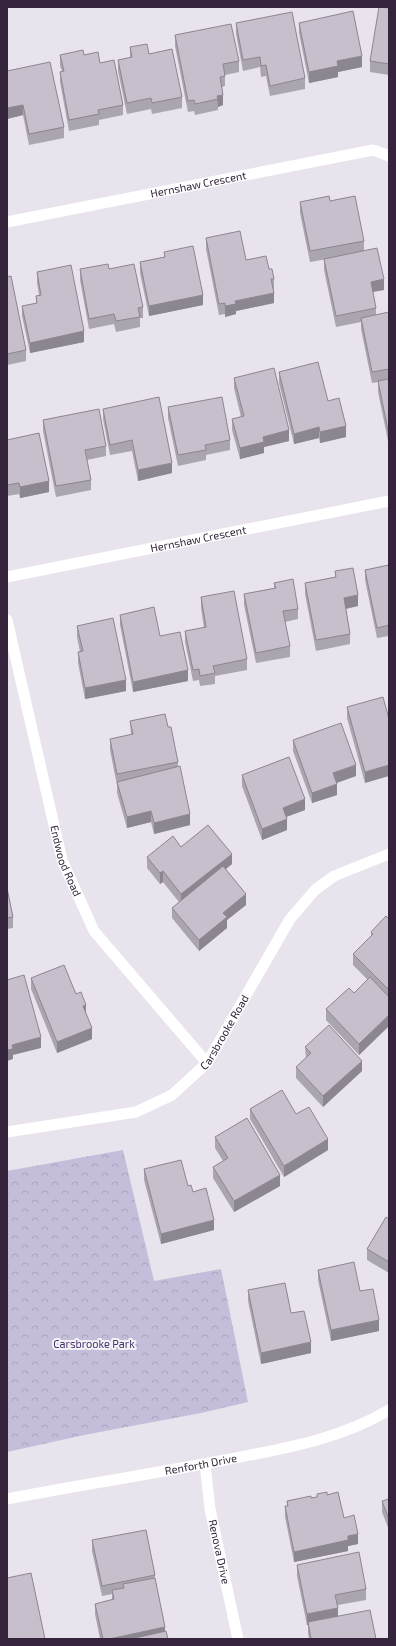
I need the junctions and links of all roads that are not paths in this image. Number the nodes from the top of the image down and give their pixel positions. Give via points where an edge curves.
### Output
1 (389, 156) edge
2 (7, 222) edge
3 (389, 501) edge
4 (7, 577) edge
5 (7, 620) edge
6 (389, 854) edge
7 (207, 1063) junction
8 (7, 1132) edge
9 (389, 1410) edge
10 (205, 1464) junction
11 (7, 1499) edge
12 (238, 1639) edge

1 - 2 street, Hernshaw Crescent via 373,150
3 - 4 street, Hernshaw Crescent
5 - 7 street, Endwood Road via 62,860 94,930
6 - 7 street, Carsbrooke Road via 334,876 315,890 290,918
7 - 8 street, Carsbrooke Road via 172,1095 136,1112
9 - 10 street, Renforth Drive via 344,1432 289,1447
10 - 11 street, Renforth Drive
10 - 12 street, Renova Drive via 210,1509

